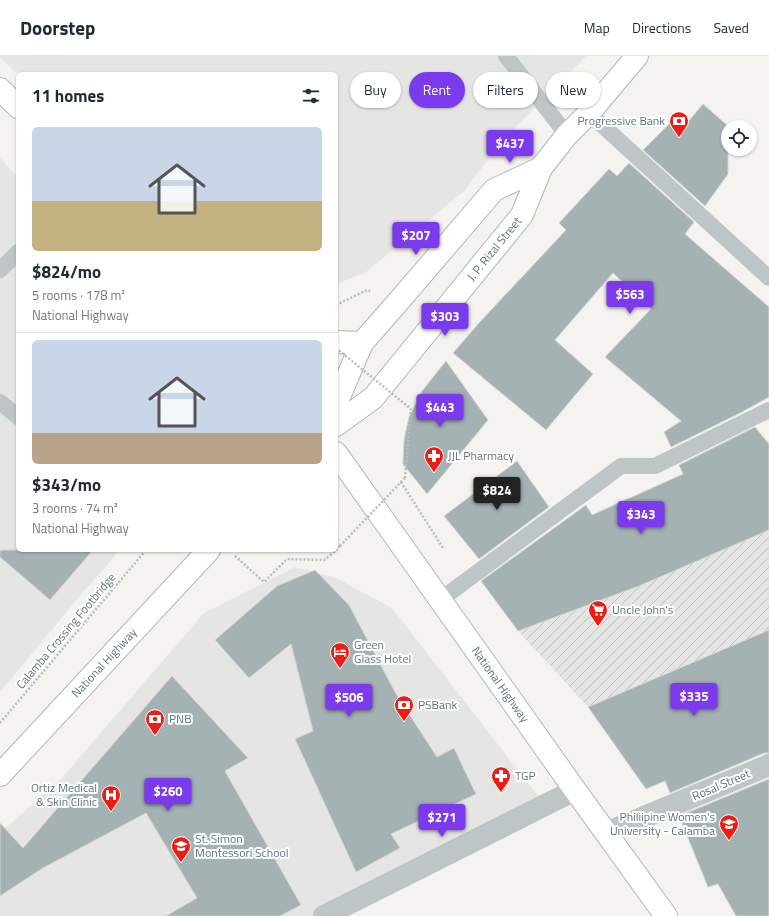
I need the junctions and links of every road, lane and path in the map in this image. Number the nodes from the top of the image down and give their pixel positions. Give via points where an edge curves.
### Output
1 (506, 56) edge
2 (637, 56) edge
3 (0, 89) edge
4 (16, 105) edge
5 (589, 113) junction
6 (567, 135) junction
7 (541, 168) junction
8 (16, 254) edge
9 (0, 270) edge
10 (769, 278) edge
11 (367, 290) dead end
12 (338, 304) edge
13 (338, 342) edge
14 (362, 343) junction
15 (338, 350) edge
16 (338, 399) edge
17 (0, 402) edge
18 (769, 410) edge
19 (16, 415) edge
20 (338, 424) edge
21 (338, 456) edge
22 (402, 482) junction
23 (340, 546) edge
24 (443, 548) dead end
25 (144, 552) edge
26 (207, 552) edge
27 (334, 552) edge
28 (235, 555) dead end
29 (440, 600) junction
30 (0, 723) edge
31 (769, 765) edge
32 (0, 775) edge
33 (575, 790) junction
34 (606, 833) junction
35 (324, 916) edge
36 (666, 916) edge

1 - 6 lane
2 - 5 main road, J. P. Rizal Street
3 - 4 main road
5 - 6 main road, J. P. Rizal Street
5 - 10 lane
6 - 7 main road, J. P. Rizal Street
7 - 14 main road, J. P. Rizal Street via 494,190
7 - 20 main road, J. P. Rizal Street via 522,215 373,398
8 - 9 lane
11 - 12 path
13 - 14 main road
14 - 16 main road, J. P. Rizal Street
15 - 22 path, bridge via 411,409 405,478
17 - 19 lane
18 - 29 lane via 655,466 621,466
21 - 29 main road, National Highway
22 - 23 path, bridge
22 - 24 path
25 - 30 path, Calamba Crossing Footbridge
26 - 32 main road, National Highway
27 - 28 path via 324,560 287,559 264,582
29 - 33 main road, National Highway
31 - 34 street, Rosal Street
33 - 34 main road, National Highway
33 - 35 street
34 - 36 main road, National Highway

